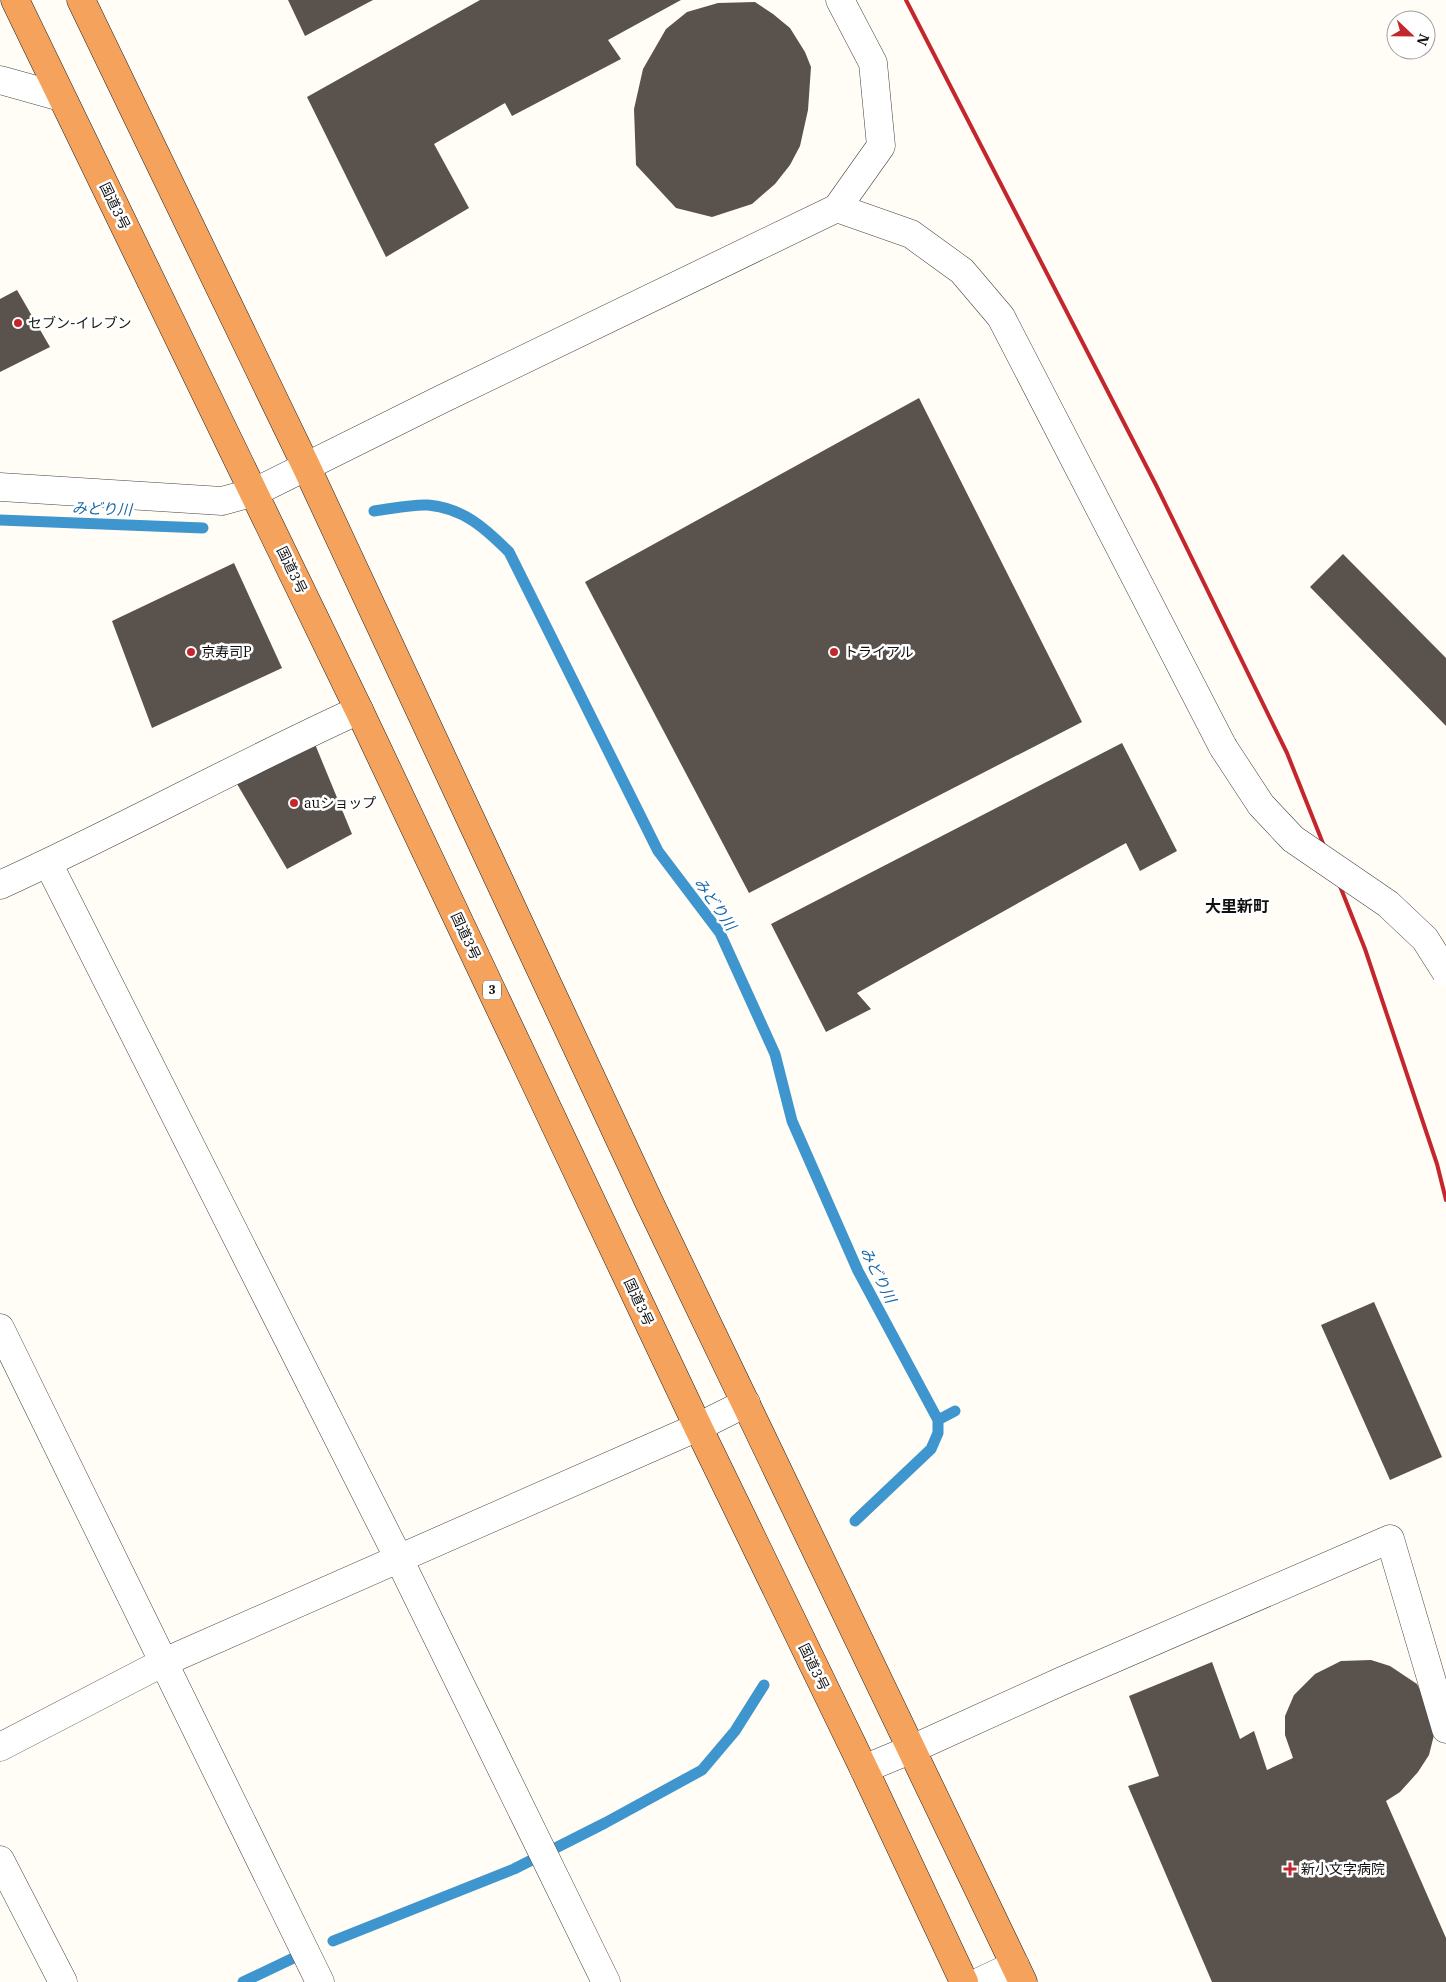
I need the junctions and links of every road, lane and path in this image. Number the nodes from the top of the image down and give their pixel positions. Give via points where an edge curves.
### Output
1 (15, 0) edge
2 (81, 0) edge
3 (840, 0) edge
4 (0, 80) edge
5 (61, 97) junction
6 (837, 208) junction
7 (306, 466) junction
8 (0, 487) edge
9 (255, 492) junction
10 (359, 710) junction
11 (48, 863) junction
12 (0, 885) edge
13 (1446, 972) edge
14 (0, 1328) edge
15 (746, 1403) junction
16 (698, 1427) junction
17 (399, 1559) junction
18 (162, 1663) junction
19 (1446, 1729) edge
20 (0, 1747) edge
21 (912, 1749) junction
22 (864, 1769) junction
23 (0, 1860) edge
24 (1019, 1974) edge
25 (63, 1982) edge
26 (320, 1982) edge
27 (606, 1982) edge
28 (964, 1982) edge
29 (979, 1982) edge

1 - 5 highway, 国道3号 / 3
2 - 7 highway
3 - 6 street via 873,63 881,146
4 - 5 street
5 - 9 highway, 国道3号 / 3
6 - 7 street
6 - 13 street, bridge via 911,234 962,272 1001,317 1223,747 1260,805 1293,839 1388,904 1425,939
7 - 9 street
7 - 15 highway
8 - 9 street via 222,501
9 - 10 highway, 国道3号 / 3
10 - 11 street
10 - 16 highway, 国道3号 / 3
11 - 12 street
11 - 17 street
14 - 18 street
15 - 16 street
15 - 21 highway
16 - 17 street
16 - 22 highway, 国道3号 / 3
17 - 18 street
17 - 27 street
18 - 20 street
18 - 26 street
19 - 21 street via 1390,1539
21 - 22 street
21 - 24 highway
22 - 28 highway, 国道3号 / 3
23 - 25 street
24 - 29 street

